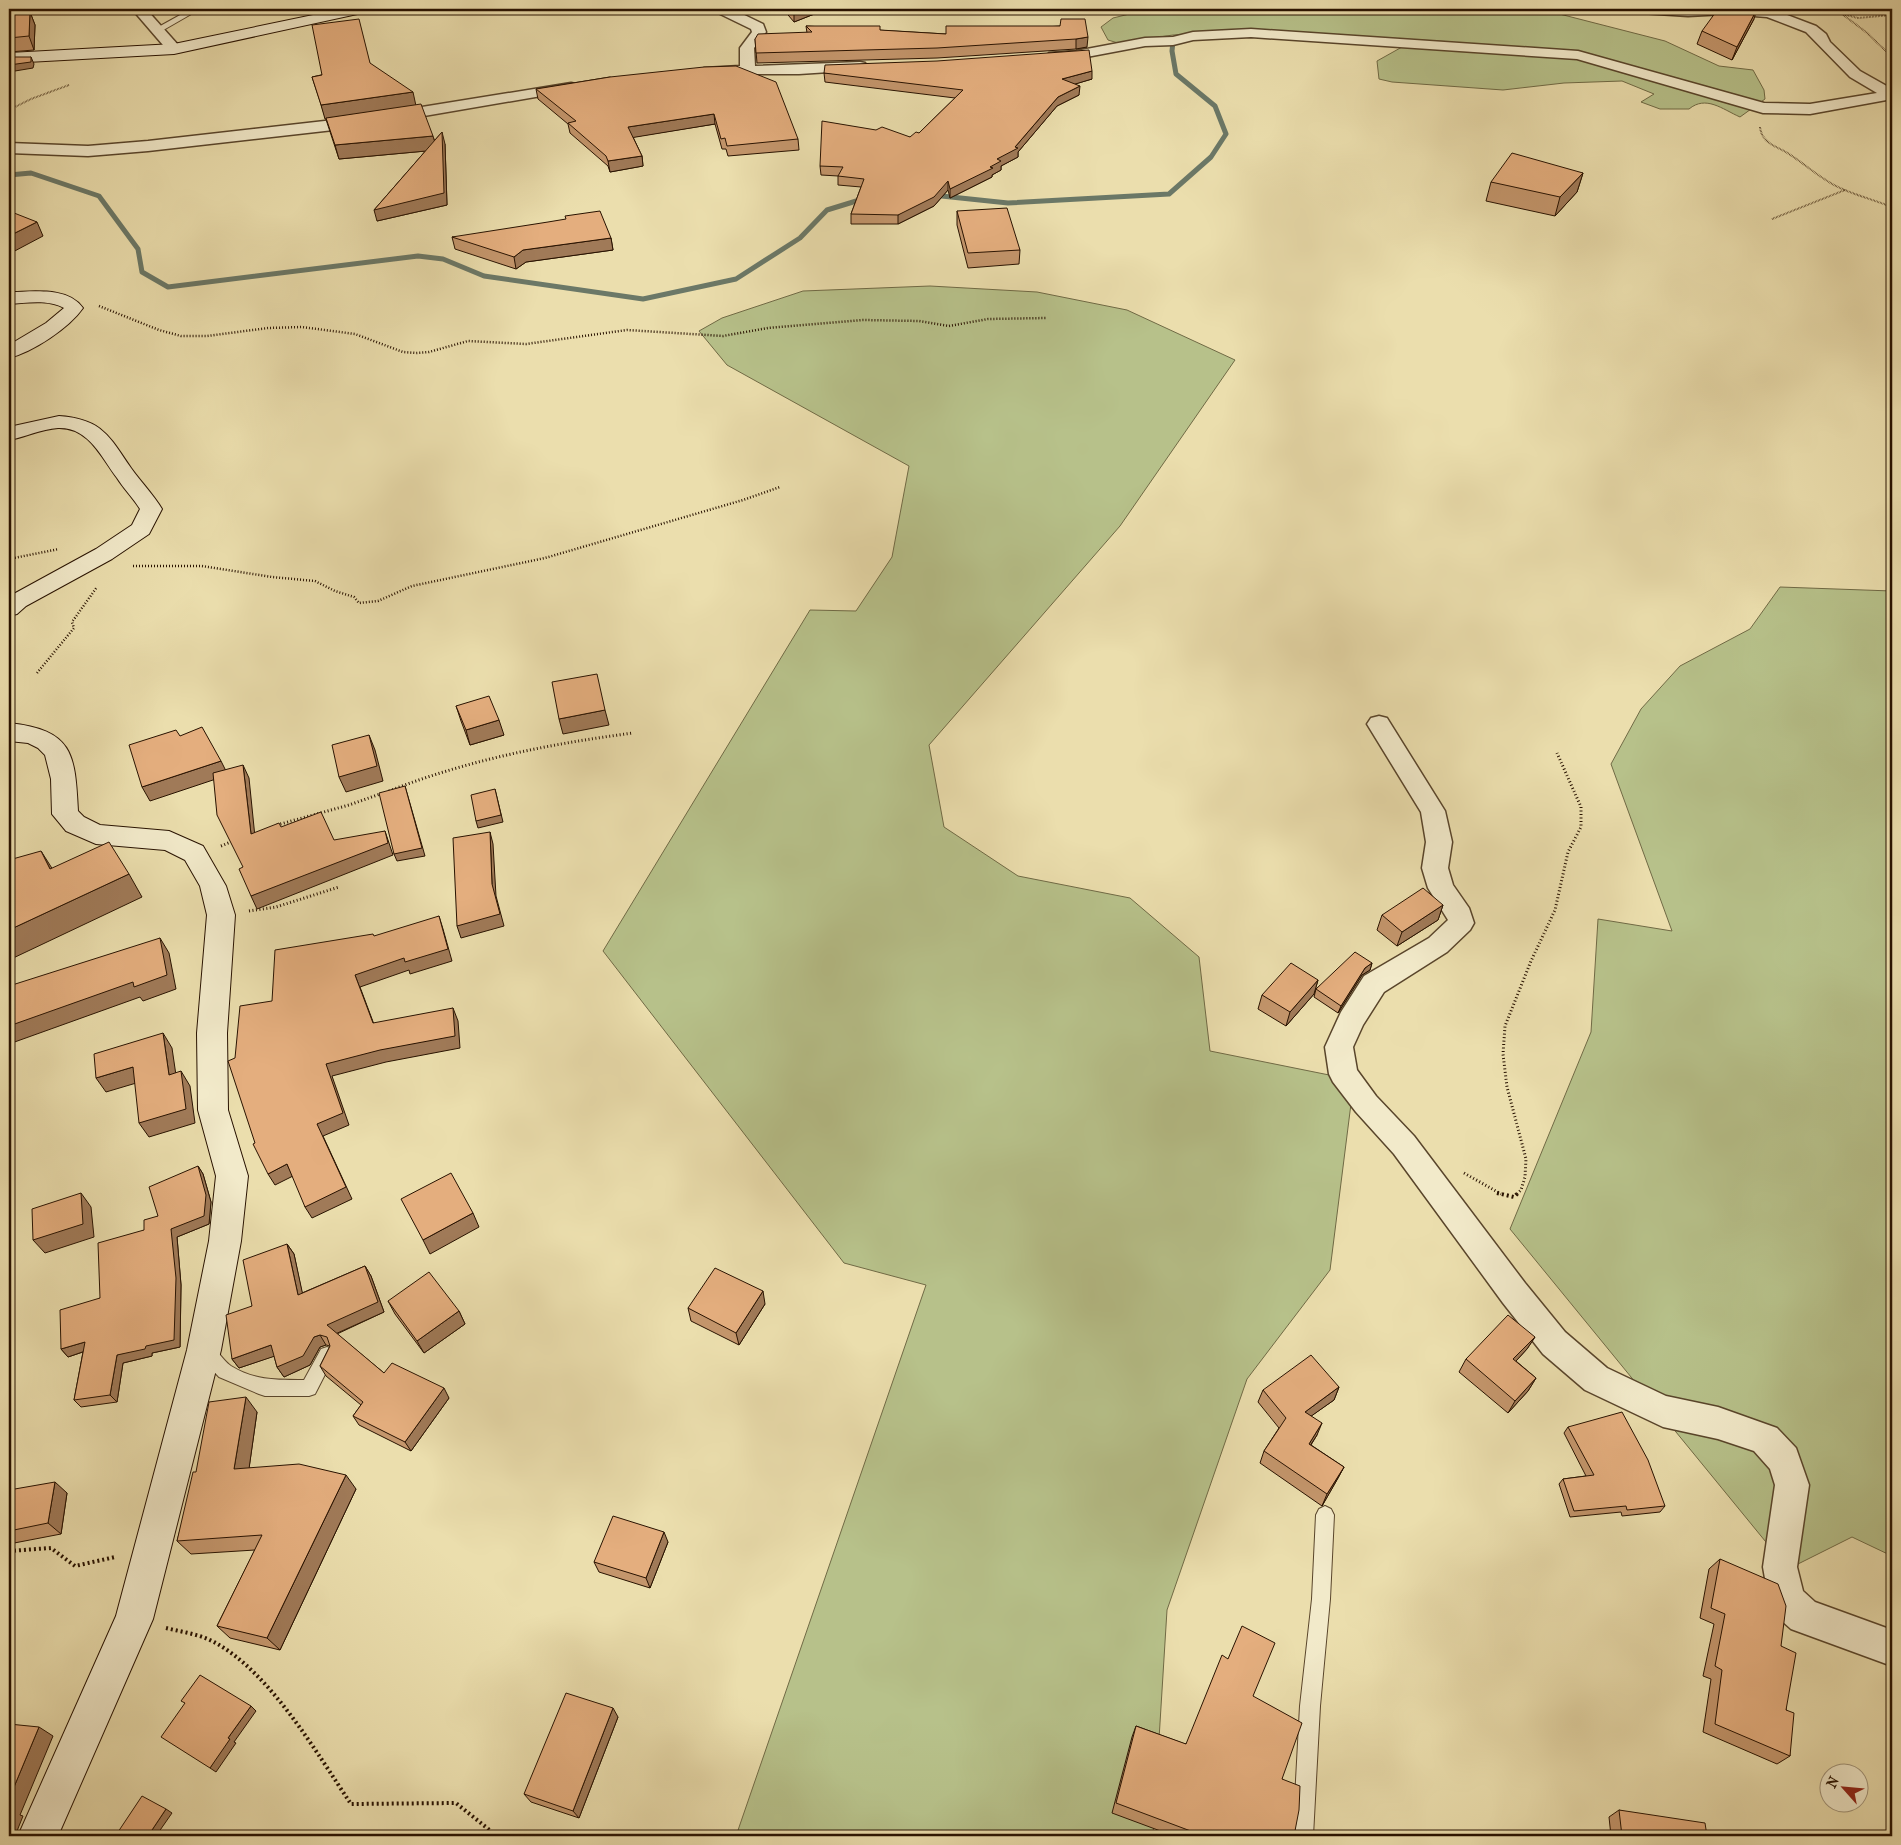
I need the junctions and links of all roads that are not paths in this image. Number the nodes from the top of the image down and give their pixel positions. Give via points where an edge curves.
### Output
1 (139, 9) edge
2 (196, 9) edge
3 (362, 9) edge
4 (721, 9) edge
5 (1641, 9) edge
6 (157, 30) junction
7 (174, 49) junction
8 (9, 58) edge
9 (1036, 58) edge
10 (871, 66) edge
11 (748, 70) junction
12 (695, 72) edge
13 (583, 85) edge
14 (1892, 95) edge
15 (9, 148) edge
16 (9, 298) edge
17 (9, 352) edge
18 (9, 434) edge
19 (9, 609) edge
20 (1378, 724) dead end
21 (9, 732) edge
22 (204, 1350) junction
23 (327, 1355) edge
24 (1325, 1515) dead end
25 (1892, 1648) edge
26 (38, 1836) edge
27 (1303, 1836) edge

1 - 6 street
2 - 6 lane
3 - 7 street
4 - 11 street via 758,27 759,32 748,48
5 - 14 street via 1727,10 1770,14 1794,22 1821,37 1824,44 1855,74
6 - 7 street
7 - 8 street
9 - 14 street via 1076,55 1193,36 1251,33 1578,55 1763,108 1810,109
10 - 11 street
11 - 12 street
13 - 15 street via 360,122 148,146 88,150
16 - 17 street via 53,298 66,300 74,308 45,331
18 - 19 street via 50,422 66,421 84,426 105,443 151,509 141,528 104,554
20 - 25 street via 1433,811 1439,842 1435,868 1440,888 1460,915 1460,922 1438,945 1374,984 1351,1020 1339,1047 1343,1074 1404,1145 1554,1343 1596,1379 1663,1411 1765,1439 1784,1460 1792,1485 1780,1567 1787,1601 1804,1616
21 - 22 street via 35,735 51,743 61,757 65,814 75,824 96,834 169,841 194,853 213,886 221,915 212,1033 213,1110 232,1176 225,1241
22 - 23 lane via 225,1371 265,1388 309,1388
22 - 26 street via 134,1619
24 - 27 lane

